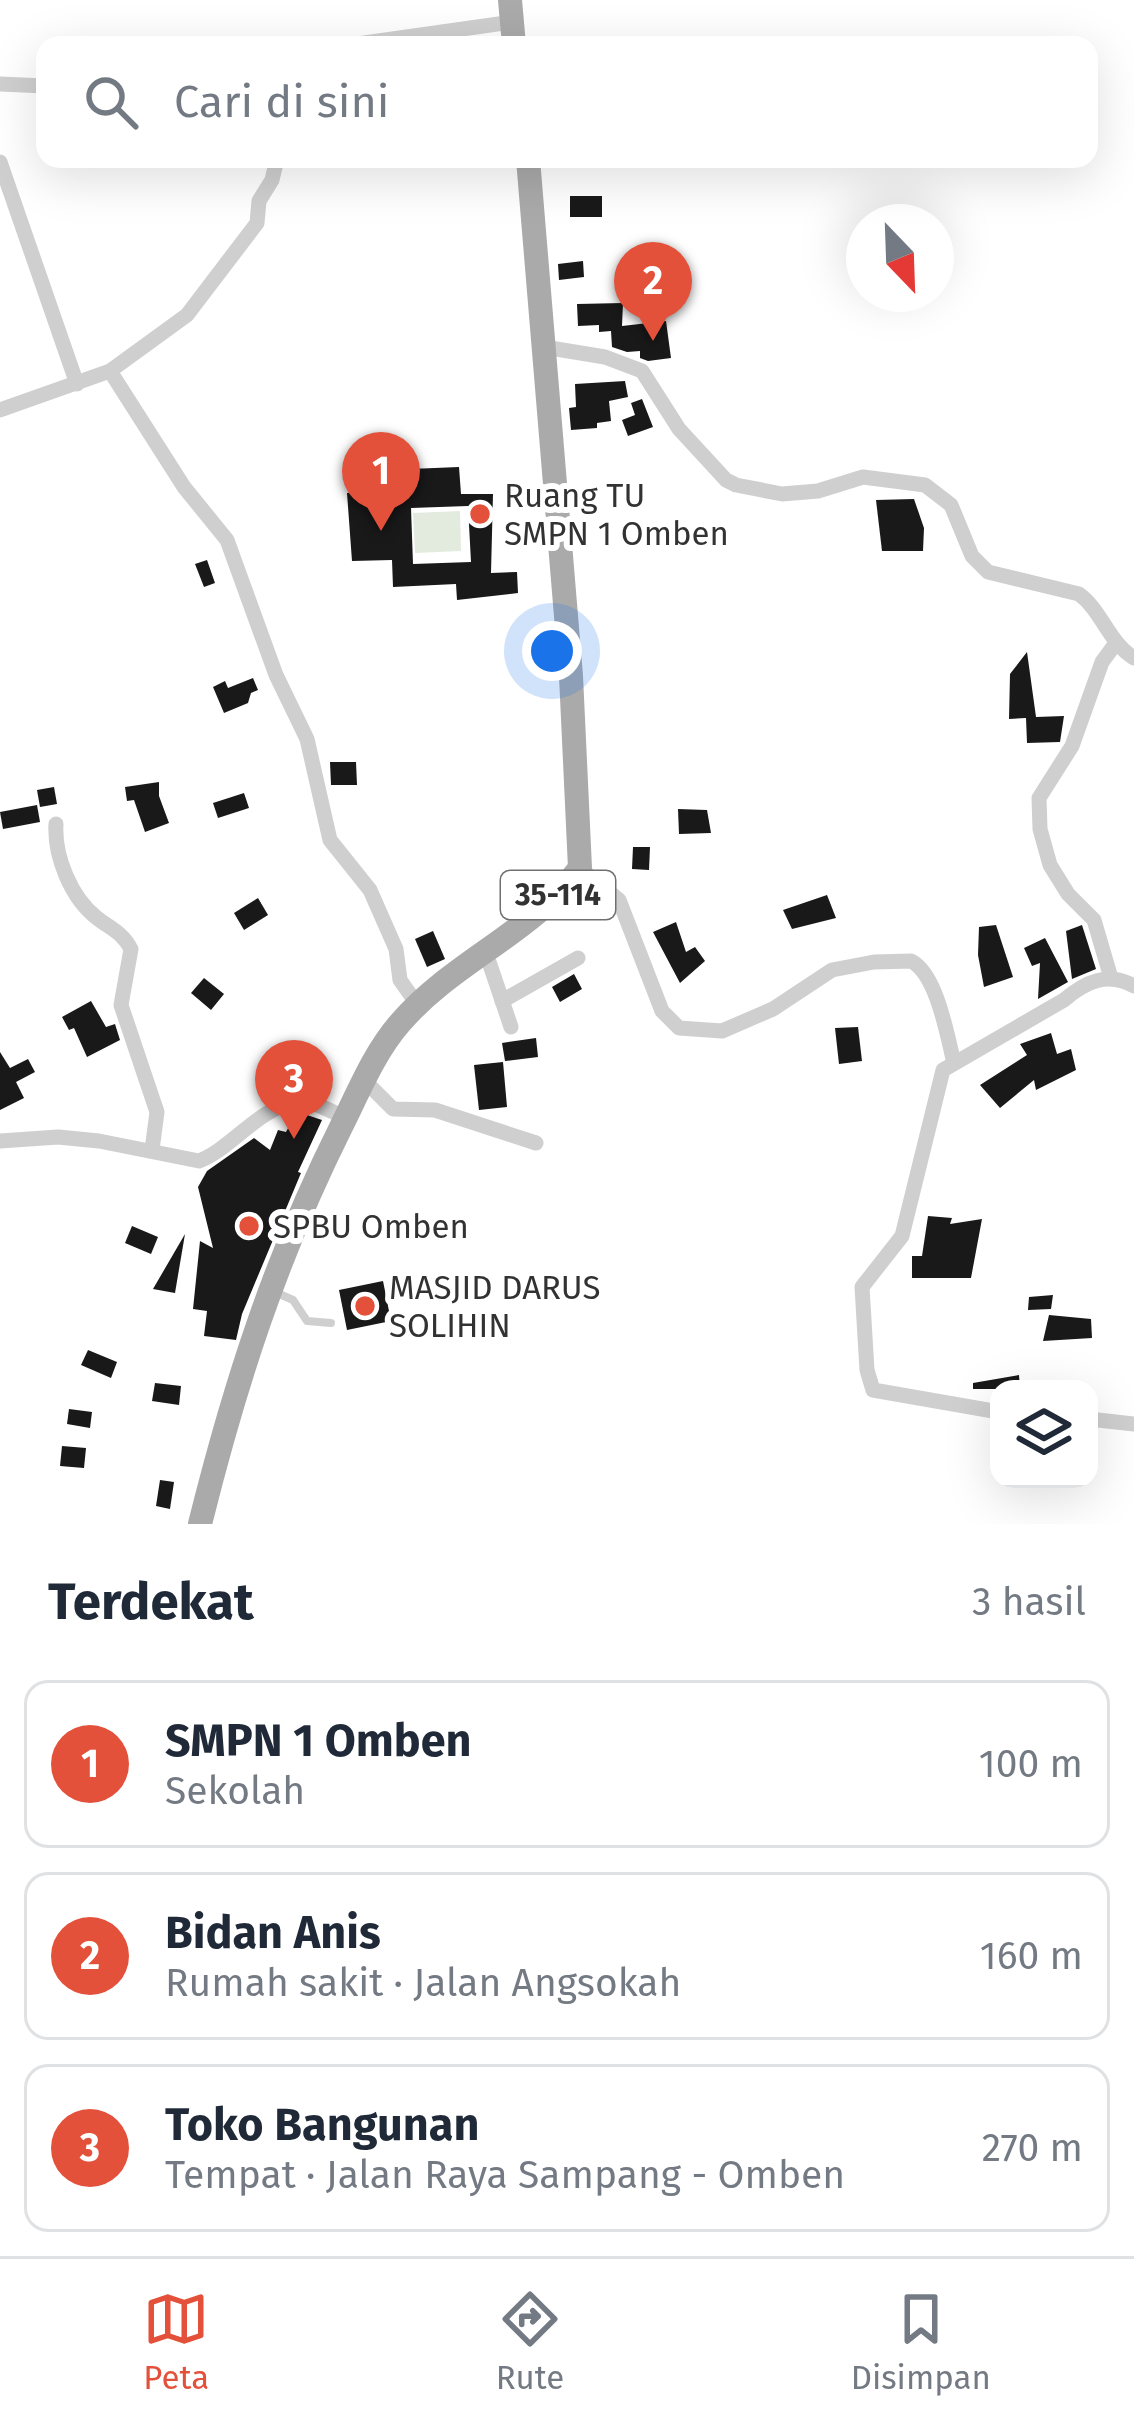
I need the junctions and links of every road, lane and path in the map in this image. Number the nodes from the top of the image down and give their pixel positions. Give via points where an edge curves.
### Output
1 (512, 22) edge
2 (413, 36) edge
3 (0, 84) edge
4 (36, 86) edge
5 (0, 162) edge
6 (275, 168) edge
7 (529, 168) edge
8 (544, 346) junction
9 (110, 370) junction
10 (77, 384) junction
11 (0, 410) edge
12 (1117, 643) junction
13 (1134, 658) edge
14 (56, 824) dead end
15 (580, 868) junction
16 (486, 953) junction
17 (578, 958) dead end
18 (1111, 978) junction
19 (1134, 986) edge
20 (502, 1000) junction
21 (417, 1004) junction
22 (511, 1027) dead end
23 (954, 1063) junction
24 (364, 1080) junction
25 (346, 1118) junction
26 (0, 1142) edge
27 (536, 1143) dead end
28 (152, 1150) junction
29 (267, 1289) junction
30 (331, 1323) dead end
31 (990, 1411) edge
32 (1098, 1420) edge
33 (1134, 1424) edge
34 (200, 1524) edge

1 - 2 street
3 - 4 street
5 - 10 street
6 - 9 street via 256,223 188,315
7 - 8 main road, 35-114
8 - 12 street via 642,370 680,429 736,485 782,494 862,477 925,485 951,505 972,556 988,572 1079,594
8 - 15 main road, 35-114
9 - 10 street
9 - 21 street via 226,540 308,739 330,840 370,890 396,949 400,980
10 - 11 street
12 - 13 street
12 - 18 street via 1102,662 1072,746 1044,784 1039,811 1050,865 1094,920
14 - 28 street via 76,895 131,950 121,1005 158,1112
15 - 16 main road, 35-114
15 - 23 street via 619,900 662,1011 679,1028 722,1030 832,970 911,961 927,975
16 - 20 street
16 - 21 main road, 35-114
17 - 20 street
18 - 19 street
18 - 23 street via 1082,985
20 - 22 street
21 - 24 main road, 35-114
23 - 31 street via 940,1077 902,1236 862,1287 867,1370 876,1392
24 - 25 main road, 35-114
24 - 27 street via 393,1109 435,1110
25 - 28 street via 295,1102 199,1161
25 - 29 main road, 35-114
26 - 28 street via 58,1137
29 - 30 lane via 293,1300 307,1322
29 - 34 main road, 35-114
32 - 33 street

